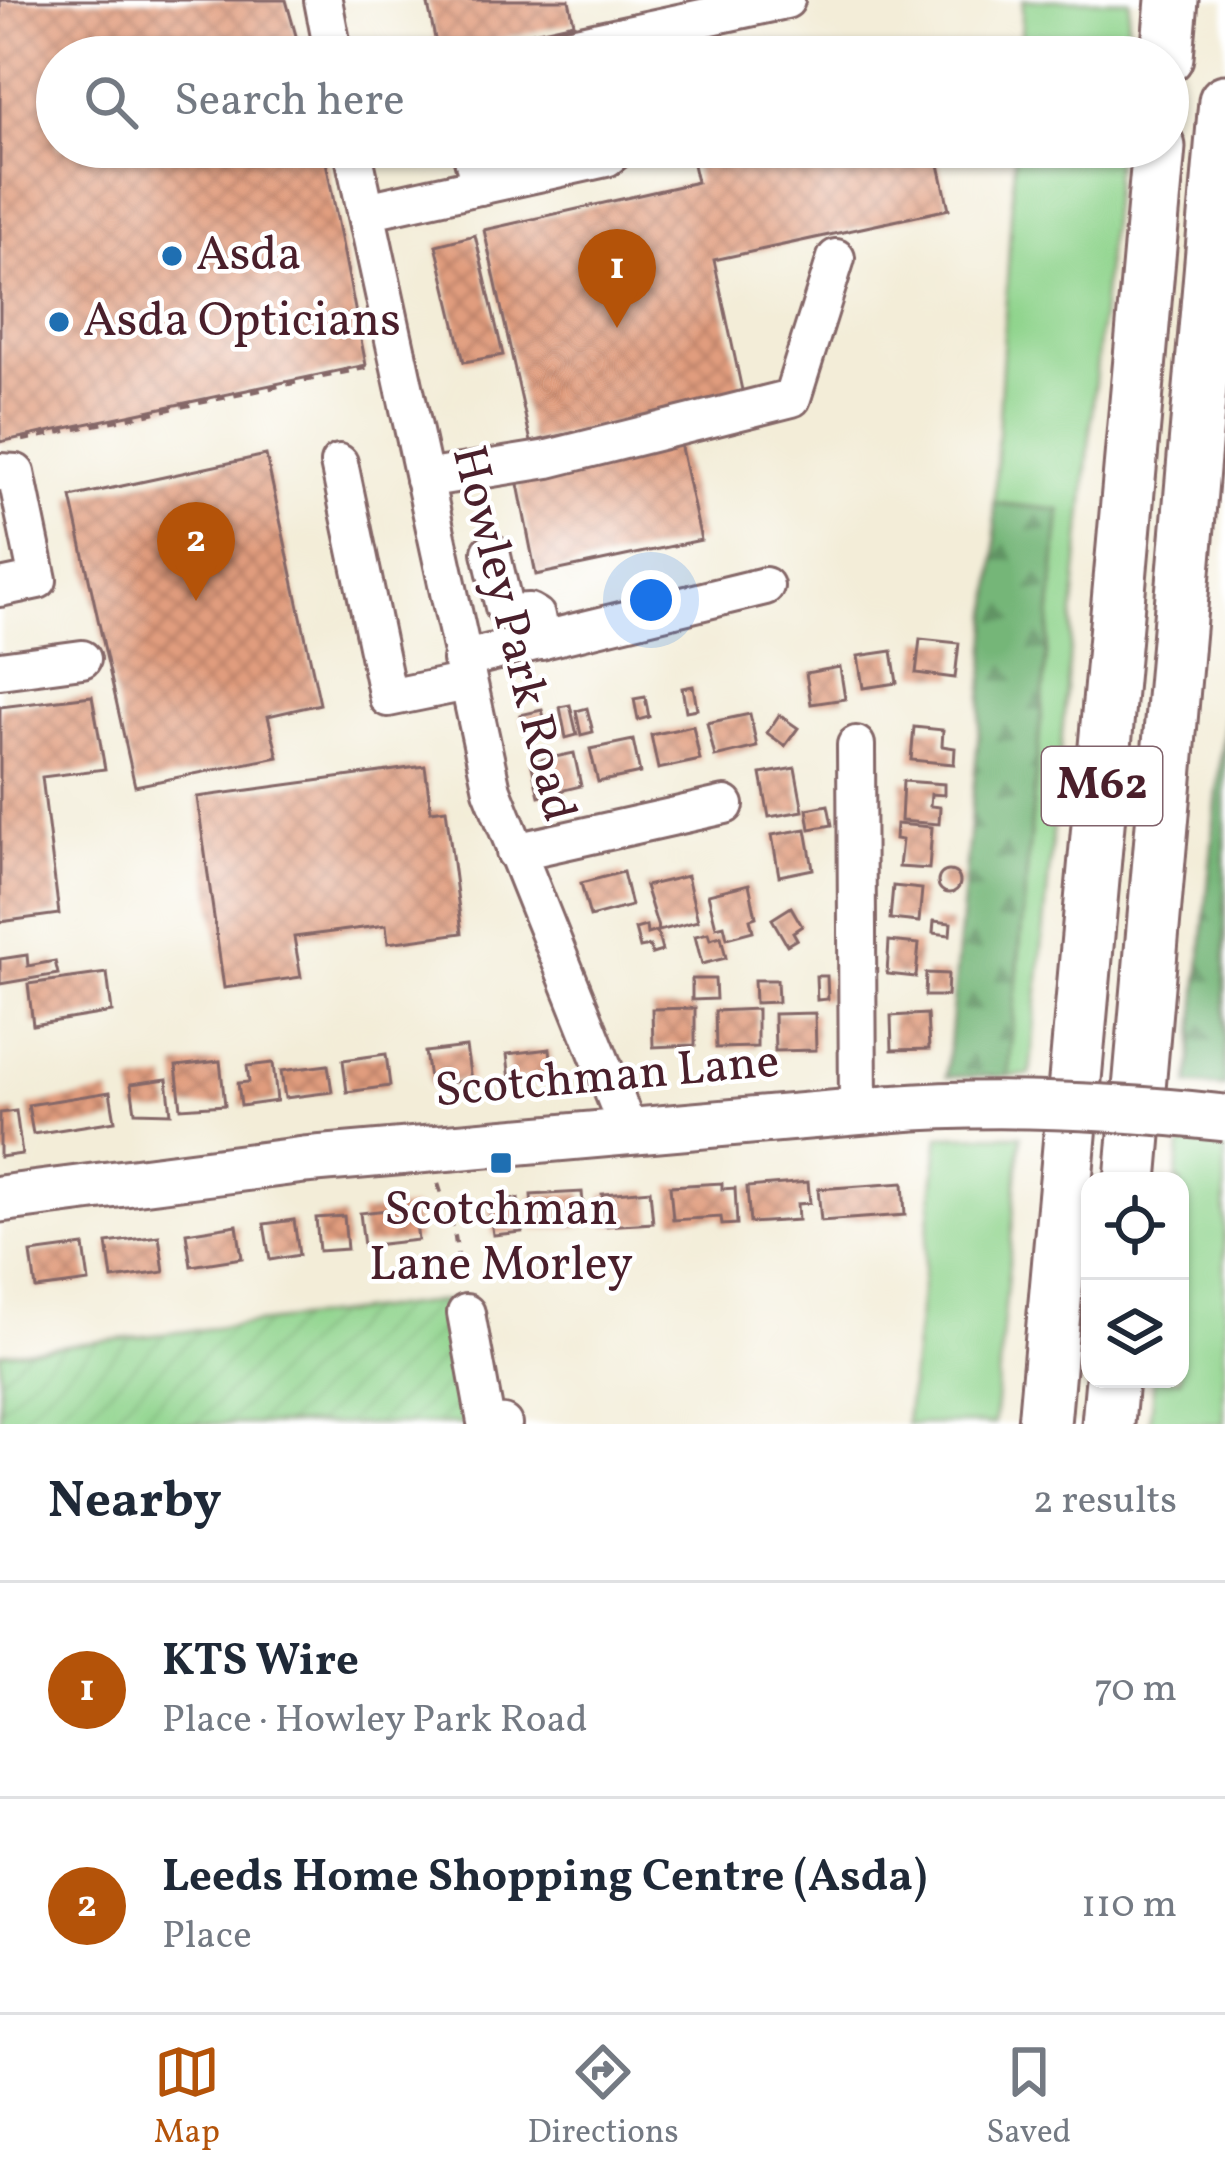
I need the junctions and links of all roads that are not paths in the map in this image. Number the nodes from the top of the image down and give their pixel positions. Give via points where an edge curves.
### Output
1 (323, 0) edge
2 (786, 0) edge
3 (1172, 0) edge
4 (330, 36) edge
5 (618, 36) edge
6 (1169, 36) edge
7 (1225, 101) edge
8 (357, 168) edge
9 (475, 168) edge
10 (561, 168) edge
11 (1157, 168) edge
12 (480, 186) junction
13 (366, 211) junction
14 (836, 258) dead end
15 (338, 463) dead end
16 (0, 472) edge
17 (424, 479) junction
18 (491, 552) dead end
19 (765, 586) dead end
20 (0, 588) edge
21 (541, 641) junction
22 (82, 659) dead end
23 (0, 670) edge
24 (464, 671) junction
25 (856, 745) dead end
26 (725, 805) dead end
27 (514, 852) junction
28 (873, 1111) junction
29 (1225, 1118) edge
30 (628, 1129) junction
31 (1132, 1172) edge
32 (0, 1199) edge
33 (466, 1313) road end
34 (1111, 1388) edge
35 (503, 1424) edge
36 (1044, 1424) edge
37 (1108, 1424) edge

1 - 4 street
2 - 5 street
3 - 6 highway
7 - 31 highway, M62
8 - 13 street, Howley Park Road
9 - 12 street
10 - 12 street
11 - 36 highway, M62
12 - 13 street
13 - 17 street, Howley Park Road
14 - 17 street via 792,398 548,459
15 - 24 street via 388,698
16 - 20 street via 16,473 38,580
17 - 24 street, Howley Park Road
18 - 21 street via 504,607 536,616
19 - 21 street
21 - 24 street
22 - 23 street
24 - 27 street, Howley Park Road
25 - 28 street
26 - 27 street
27 - 30 street, Howley Park Road
28 - 29 main road, Scotchman Lane, bridge via 1107,1105
28 - 30 main road, Scotchman Lane
30 - 32 main road, Scotchman Lane
33 - 35 street via 486,1422
34 - 37 highway

